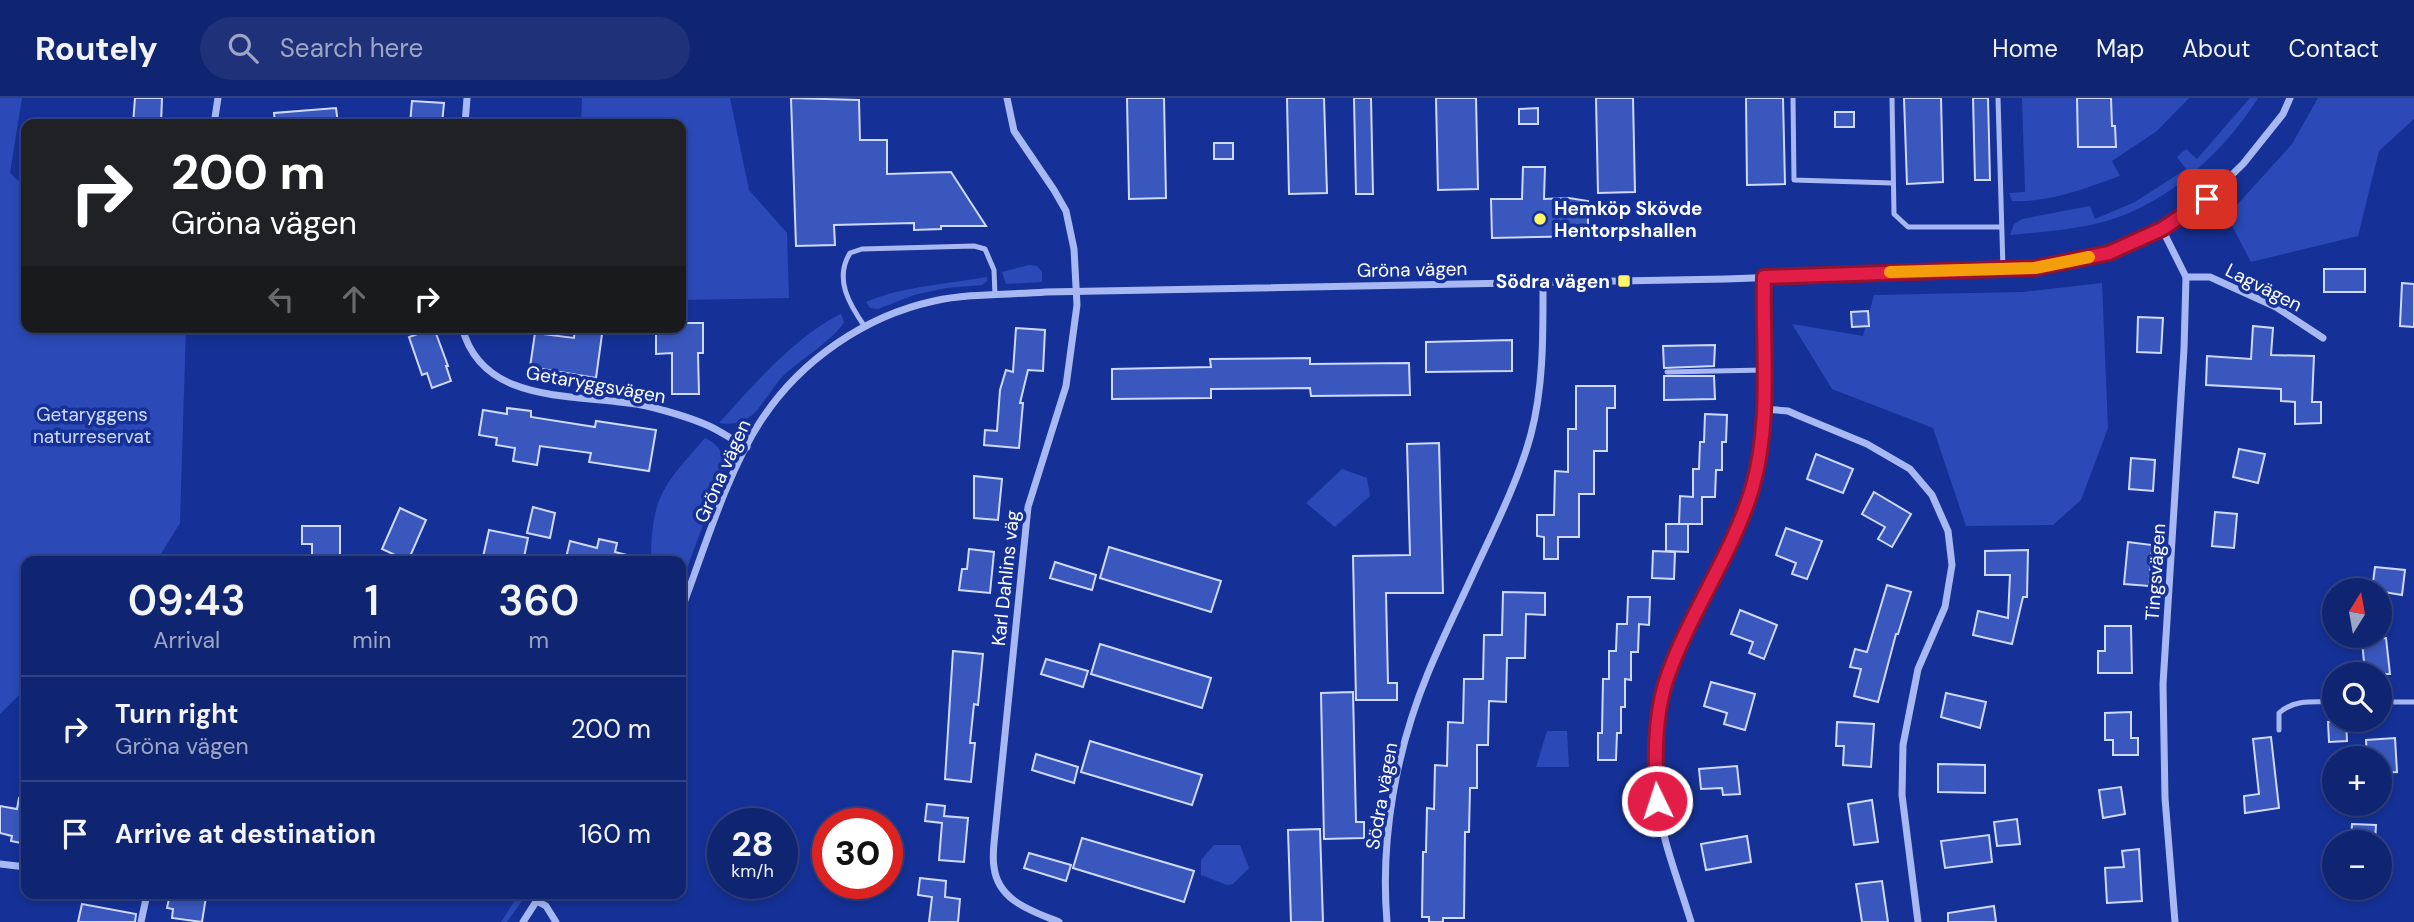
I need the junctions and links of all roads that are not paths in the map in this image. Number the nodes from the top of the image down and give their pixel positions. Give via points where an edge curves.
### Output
1 (218, 98) edge
2 (467, 98) edge
3 (1007, 98) edge
4 (1793, 98) edge
5 (1892, 98) edge
6 (1998, 98) edge
7 (2290, 98) edge
8 (215, 119) edge
9 (465, 119) edge
10 (1892, 183) junction
11 (2001, 227) junction
12 (2162, 229) junction
13 (2003, 269) junction
14 (1764, 277) junction
15 (2186, 277) junction
16 (1543, 281) junction
17 (1077, 291) junction
18 (995, 295) junction
19 (865, 327) junction
20 (463, 333) edge
21 (2323, 338) dead end
22 (1763, 370) junction
23 (1667, 372) dead end
24 (1764, 410) junction
25 (747, 447) junction
26 (686, 598) edge
27 (2322, 702) edge
28 (2392, 702) edge
29 (2414, 702) edge
30 (2279, 730) dead end
31 (0, 864) edge
32 (21, 866) edge
33 (146, 899) edge
34 (538, 899) edge
35 (541, 899) edge
36 (141, 922) edge
37 (523, 922) edge
38 (556, 922) edge
39 (1059, 922) edge
40 (1387, 922) edge
41 (1691, 922) edge
42 (1918, 922) edge
43 (2175, 922) edge

1 - 8 street
2 - 9 street
3 - 17 street, Karl Dahlins väg via 1014,131 1066,211
4 - 10 lane via 1794,180
5 - 10 lane
6 - 11 lane
7 - 12 street, Gröna vägen via 2283,114 2243,164 2207,199
10 - 11 lane via 1894,214 1908,227
11 - 13 lane
12 - 13 street, Gröna vägen via 2109,253 2035,268
12 - 15 street, Tingsvägen
13 - 14 street, Gröna vägen
14 - 16 street, Gröna vägen
14 - 22 street
15 - 21 street, Lagvägen via 2210,277 2276,307
15 - 43 street, Tingsvägen via 2163,684 2165,798
16 - 17 street, Gröna vägen
16 - 40 street, Södra vägen via 1539,383 1531,435 1489,541 1427,674 1401,757 1386,857
17 - 18 street, Gröna vägen
17 - 39 street, Karl Dahlins väg via 1066,386 1028,507 994,867 998,883 1019,905
18 - 19 street, Gröna vägen via 935,300
18 - 19 lane via 994,271 985,249 862,249 850,253 844,272 848,303
19 - 25 street, Gröna vägen via 802,371 761,420
20 - 25 street, Getaryggsvägen via 482,366 500,380 525,389 643,405 709,426
22 - 23 lane
22 - 24 street
24 - 41 street via 1760,455 1741,522 1678,652 1665,686 1659,722 1657,801
24 - 42 street via 1788,411 1867,444 1910,469 1932,495 1948,531 1952,565 1945,607 1918,669 1903,745 1902,795
25 - 26 street, Gröna vägen
27 - 30 lane via 2285,708 2279,713
28 - 29 lane
31 - 32 street
33 - 36 street
34 - 37 street
35 - 38 street

